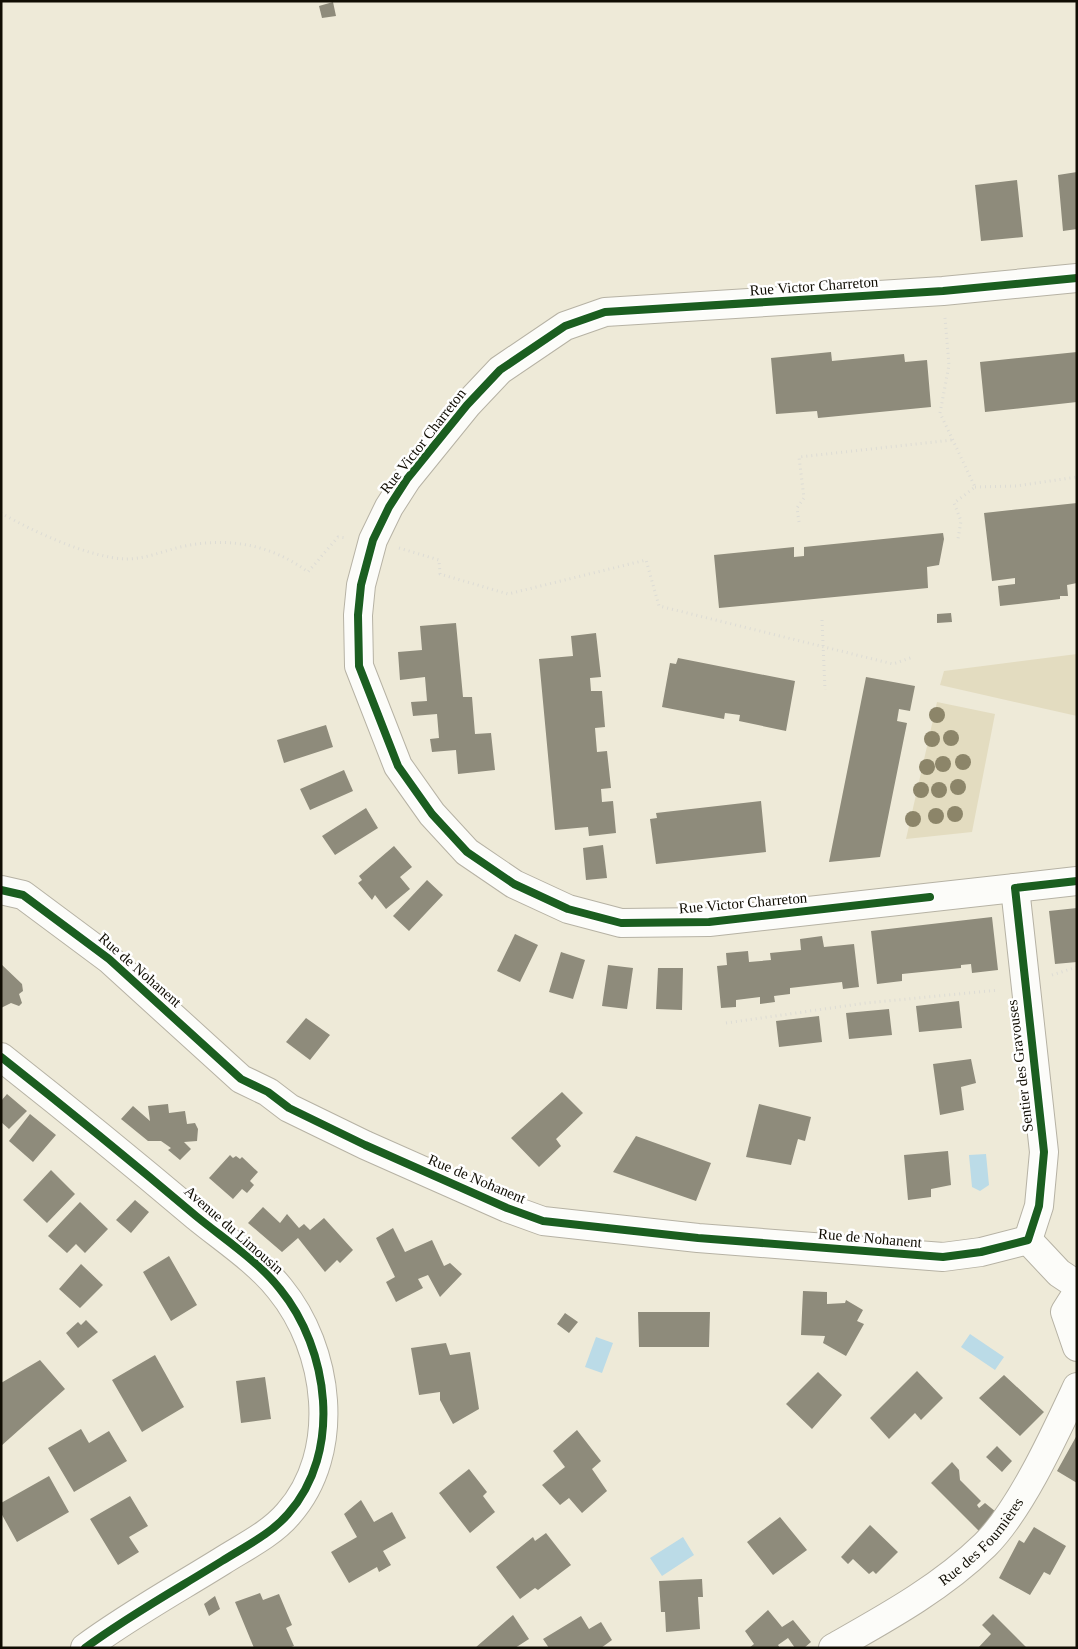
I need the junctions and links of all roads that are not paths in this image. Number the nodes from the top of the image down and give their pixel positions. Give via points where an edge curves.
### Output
1 (1077, 278) edge
2 (1077, 881) edge
3 (1015, 888) junction
4 (1, 890) edge
5 (1, 1057) edge
6 (1028, 1240) junction
7 (1077, 1285) edge
8 (1077, 1293) edge
9 (1077, 1347) edge
10 (1077, 1387) edge
11 (85, 1648) edge
12 (833, 1648) edge

1 - 3 street, Rue Victor Charreton via 943,291 605,312 565,326 500,370 466,405 407,479 373,540 361,586 358,615 359,666 398,766 432,814 467,852 514,884 568,909 621,923 709,922
2 - 3 street, Rue Victor Charreton
3 - 6 street, Sentier des Gravouses via 1044,1152 1039,1206
4 - 6 street, Rue de Nohanent via 23,895 109,959 242,1080 268,1092 289,1108 365,1145 534,1218 698,1238 943,1257 981,1252
5 - 11 street, Avenue du Limousin via 157,1183 279,1288 303,1322 320,1377 323,1408 318,1455 302,1494 288,1515 258,1539
6 - 7 street via 1059,1273
8 - 9 street via 1065,1312
10 - 12 street, Rue des Fournières via 1011,1512 986,1544 948,1578

